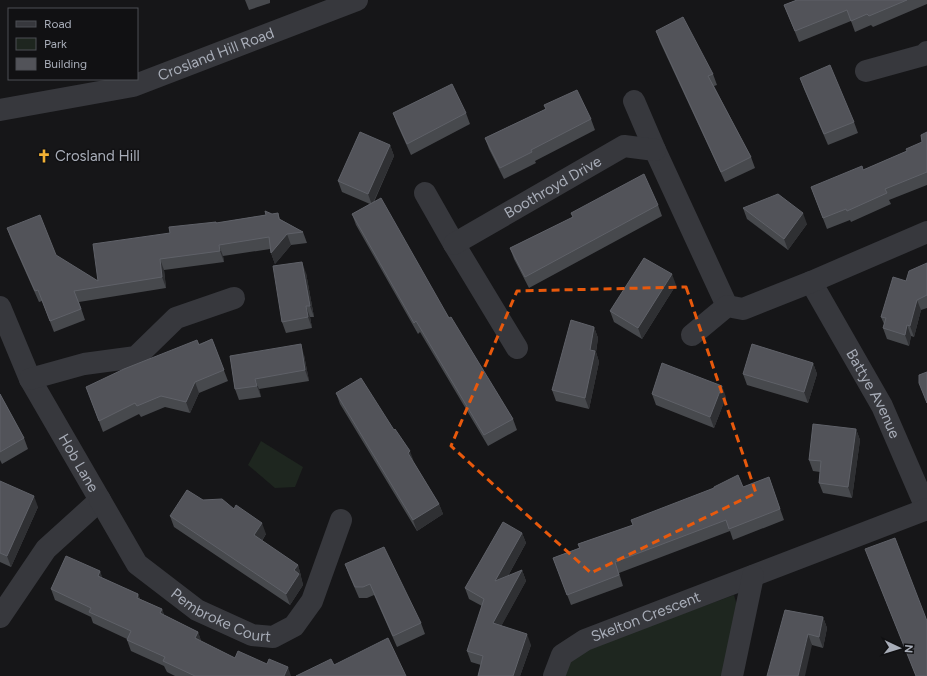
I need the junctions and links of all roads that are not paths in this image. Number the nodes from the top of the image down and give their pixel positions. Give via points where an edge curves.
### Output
1 (357, 0) edge
2 (927, 52) edge
3 (866, 70) dead end
4 (634, 101) dead end
5 (0, 110) edge
6 (655, 150) junction
7 (425, 193) dead end
8 (927, 232) edge
9 (454, 244) junction
10 (811, 282) junction
11 (234, 298) dead end
12 (727, 306) junction
13 (0, 307) edge
14 (692, 335) dead end
15 (517, 348) dead end
16 (30, 379) junction
17 (100, 500) junction
18 (927, 510) edge
19 (341, 520) dead end
20 (753, 576) junction
21 (0, 617) edge
22 (554, 676) edge
23 (732, 676) edge

1 - 5 street, Crosland Hill Road via 132,86
2 - 3 street via 924,55
4 - 6 street
6 - 9 street, Boothroyd Drive via 624,146
6 - 12 street
7 - 9 street
8 - 10 street
9 - 15 street
10 - 12 street via 743,309
10 - 18 street, Battye Avenue via 882,406
11 - 16 street via 176,318 136,357 84,364
12 - 14 street
13 - 16 street, Hob Lane
16 - 17 street, Hob Lane
17 - 19 street, Pembroke Court via 137,564 198,610 252,636 273,637 294,626 312,601
17 - 21 street, Hob Lane via 46,549
18 - 20 street, Skelton Crescent
20 - 22 street, Skelton Crescent via 585,640 562,655
20 - 23 street

